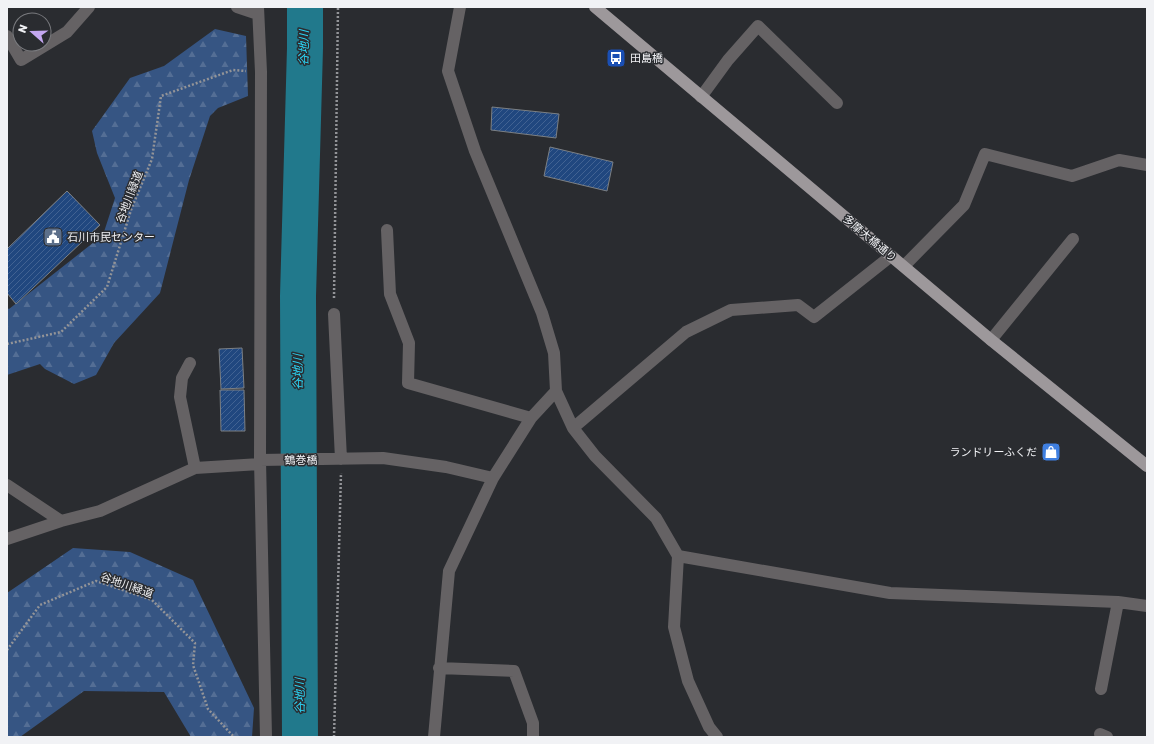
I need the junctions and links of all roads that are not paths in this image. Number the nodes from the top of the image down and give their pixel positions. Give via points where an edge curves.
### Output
1 (89, 7) edge
2 (237, 7) edge
3 (460, 7) edge
4 (595, 7) edge
5 (258, 10) edge
6 (7, 36) edge
7 (700, 97) junction
8 (837, 103) dead end
9 (1147, 165) edge
10 (387, 230) dead end
11 (1073, 239) dead end
12 (891, 256) junction
13 (904, 266) junction
14 (334, 314) road end
15 (992, 340) junction
16 (190, 363) dead end
17 (556, 391) junction
18 (531, 418) junction
19 (572, 428) junction
20 (338, 459) junction
21 (262, 461) junction
22 (1147, 466) edge
23 (195, 468) junction
24 (493, 478) junction
25 (7, 485) edge
26 (61, 521) junction
27 (7, 539) edge
28 (678, 556) junction
29 (1118, 602) junction
30 (1147, 606) edge
31 (439, 668) junction
32 (1101, 689) dead end
33 (266, 737) edge
34 (434, 737) edge
35 (533, 737) edge
36 (717, 737) edge

1 - 6 street via 67,32 22,60
2 - 5 street
3 - 17 street via 448,71 475,151 542,313 554,354
4 - 7 main road, 多摩大橋通り
5 - 21 street via 261,72
7 - 8 street via 758,26
7 - 12 main road, 多摩大橋通り
9 - 13 street via 1119,160 1072,176 985,154 964,205
10 - 18 street via 390,294 409,343 408,383
11 - 15 street
12 - 13 main road, 多摩大橋通り
12 - 19 street via 814,317 798,305 731,310 686,332
13 - 15 main road, 多摩大橋通り
14 - 20 street
15 - 22 main road, 多摩大橋通り
16 - 23 street via 182,378 180,397
17 - 18 street
17 - 19 street
18 - 24 street
19 - 28 street via 656,518
20 - 21 street, 鶴巻橋
20 - 24 street, 鶴巻橋 via 383,458 446,467
21 - 23 street, 鶴巻橋
21 - 33 street
23 - 26 street via 100,511
24 - 31 street via 449,571
25 - 26 street
26 - 27 street
28 - 29 street via 890,593
28 - 36 street via 674,627 688,681 709,726
29 - 30 street
29 - 32 street
31 - 34 street
31 - 35 street via 514,671 533,723

